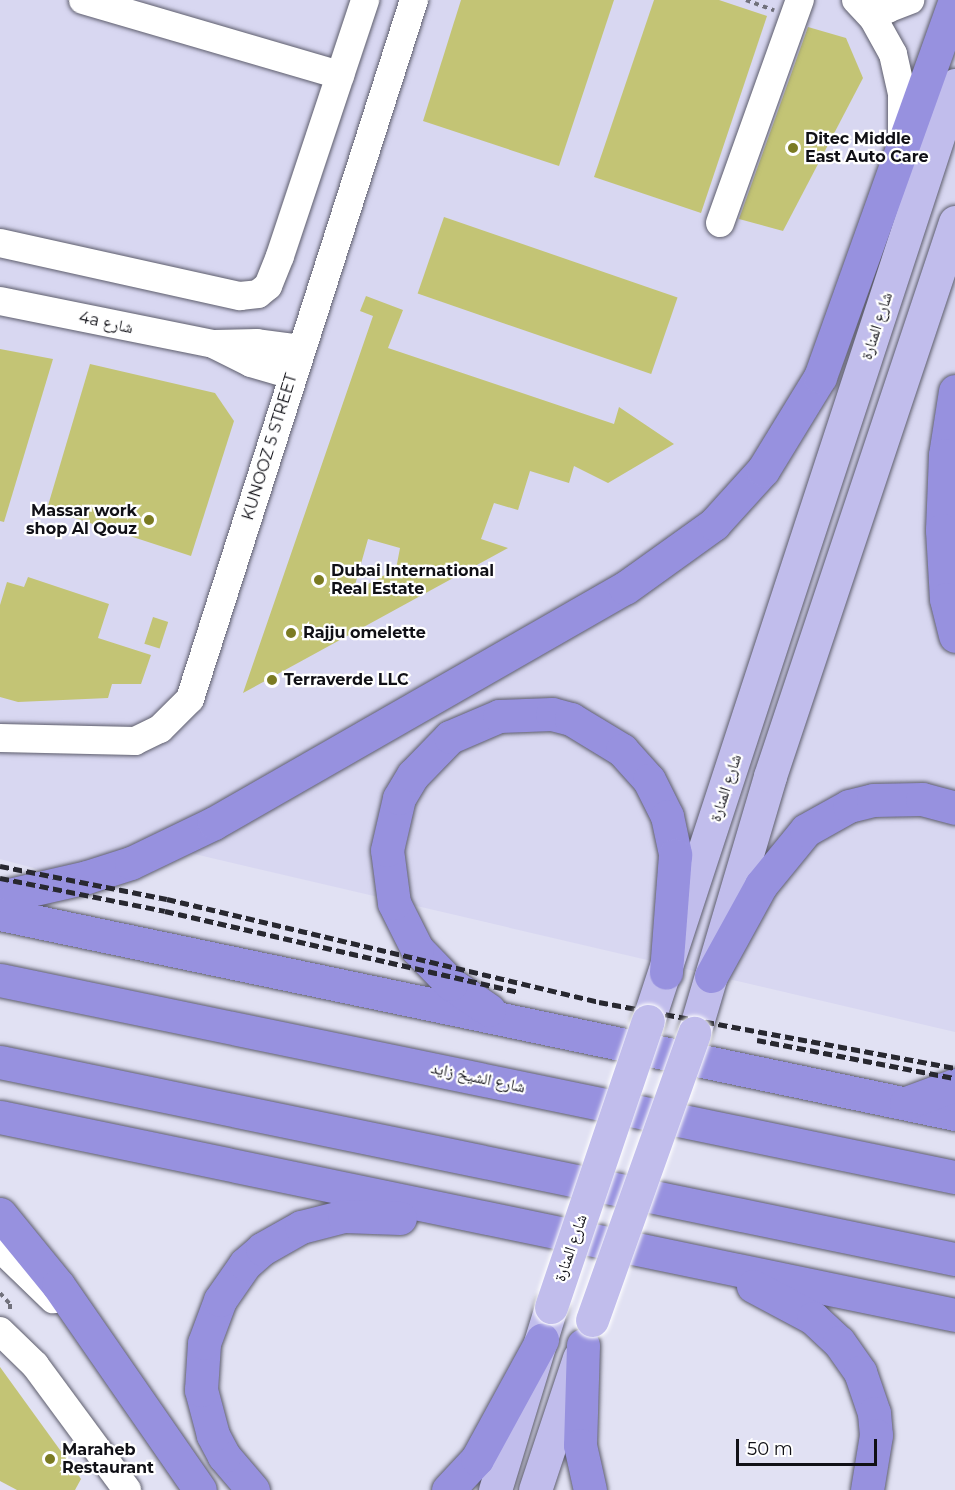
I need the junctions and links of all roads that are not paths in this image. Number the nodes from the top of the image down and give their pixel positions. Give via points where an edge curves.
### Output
1 (83, 0) edge
2 (365, 0) edge
3 (414, 0) edge
4 (800, 0) edge
5 (910, 0) edge
6 (955, 0) edge
7 (858, 1) edge
8 (340, 75) junction
9 (955, 85) edge
10 (900, 153) junction
11 (955, 222) edge
12 (720, 223) dead end
13 (0, 243) edge
14 (0, 301) edge
15 (297, 362) junction
16 (955, 391) edge
17 (955, 636) edge
18 (0, 738) edge
19 (955, 808) edge
20 (0, 897) edge
21 (0, 914) edge
22 (666, 973) junction
23 (711, 976) junction
24 (0, 980) edge
25 (506, 1021) junction
26 (0, 1062) edge
27 (955, 1085) edge
28 (905, 1103) junction
29 (955, 1114) edge
30 (0, 1117) edge
31 (955, 1177) edge
32 (0, 1214) edge
33 (477, 1218) junction
34 (0, 1248) edge
35 (955, 1259) edge
36 (705, 1264) junction
37 (955, 1315) edge
38 (0, 1331) edge
39 (588, 1333) junction
40 (542, 1340) junction
41 (122, 1380) junction
42 (127, 1490) edge
43 (200, 1490) edge
44 (253, 1490) edge
45 (448, 1490) edge
46 (495, 1490) edge
47 (535, 1490) edge
48 (590, 1490) edge
49 (867, 1490) edge

1 - 8 street
2 - 8 street
3 - 15 street, KUNOOZ 5 STREET
4 - 12 street
5 - 7 street via 887,9
6 - 10 highway
7 - 10 street via 884,35 899,74 903,122
8 - 13 street via 280,256 268,286 258,294 240,296
9 - 22 main road, شارع المنارة
10 - 20 highway via 833,343 803,409 763,470 700,535 625,588 214,823 120,866
11 - 23 main road via 770,776
14 - 15 street, 4a شارع via 213,344 251,363
15 - 18 street, KUNOOZ 5 STREET via 196,687 182,711 148,736 121,743
16 - 17 highway via 945,455 942,530 946,599
19 - 23 highway via 922,799 873,800 849,806 806,830 761,885
21 - 25 highway
22 - 25 highway via 675,855 667,816 649,780 607,738 571,719 534,713 499,716 450,737 412,775 399,798 387,850 394,903 417,949 451,984
22 - 40 main road, شارع المنارة, bridge
23 - 39 main road, bridge
24 - 31 highway, شارع الشيخ زايد
25 - 28 highway
26 - 35 highway
27 - 28 highway
28 - 29 highway
30 - 33 highway
32 - 41 highway via 36,1255
33 - 36 highway
33 - 44 highway via 366,1215 322,1220 281,1236 238,1272 210,1321 204,1343 201,1390 224,1456
34 - 41 street via 40,1285
36 - 37 highway
36 - 49 highway via 798,1308 827,1330 850,1357 860,1372 874,1413 875,1457
38 - 42 street via 35,1365
39 - 47 main road
39 - 48 highway via 580,1445
40 - 45 highway via 477,1459
40 - 46 main road, شارع المنارة
41 - 43 highway

